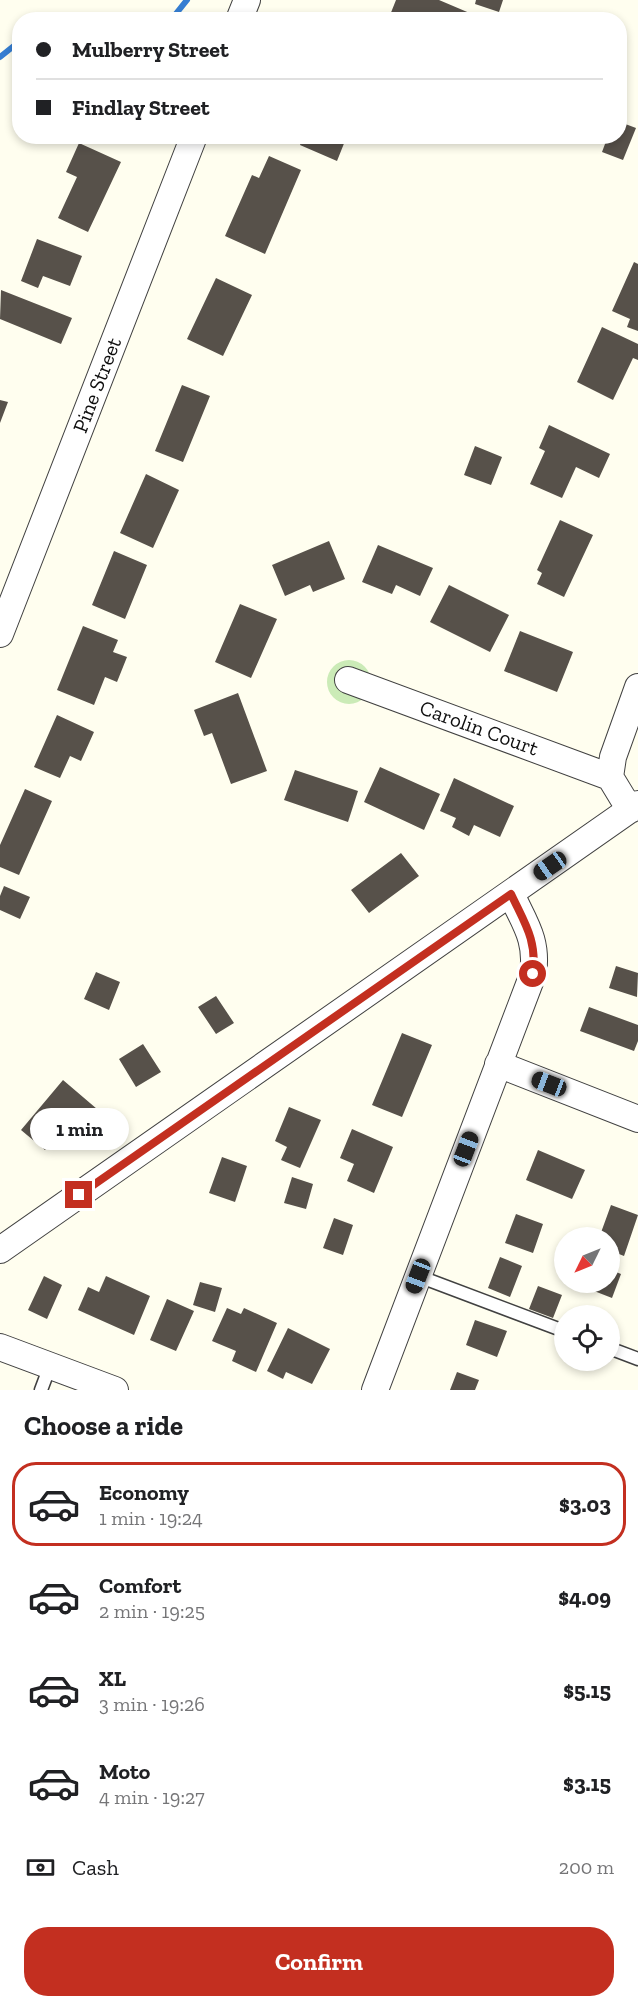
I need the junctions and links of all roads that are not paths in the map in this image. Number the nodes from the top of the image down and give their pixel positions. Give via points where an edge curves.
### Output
1 (191, 144) edge
2 (0, 634) edge
3 (348, 680) dead end
4 (638, 687) edge
5 (610, 777) junction
6 (634, 807) edge
7 (511, 894) junction
8 (498, 1064) junction
9 (638, 1119) edge
10 (0, 1250) edge
11 (418, 1276) junction
12 (554, 1327) edge
13 (0, 1347) edge
14 (620, 1352) edge
15 (638, 1359) edge
16 (50, 1366) junction
17 (41, 1390) edge
18 (116, 1390) edge
19 (375, 1390) edge

1 - 2 street, Pine Street
3 - 5 street, Carolin Court
4 - 5 street via 613,757
5 - 6 street
6 - 7 street
7 - 8 street via 533,938 535,956 533,974
7 - 10 street
8 - 9 street
8 - 11 street
11 - 12 lane
11 - 19 street
13 - 16 street
14 - 15 lane
16 - 17 lane
16 - 18 street

